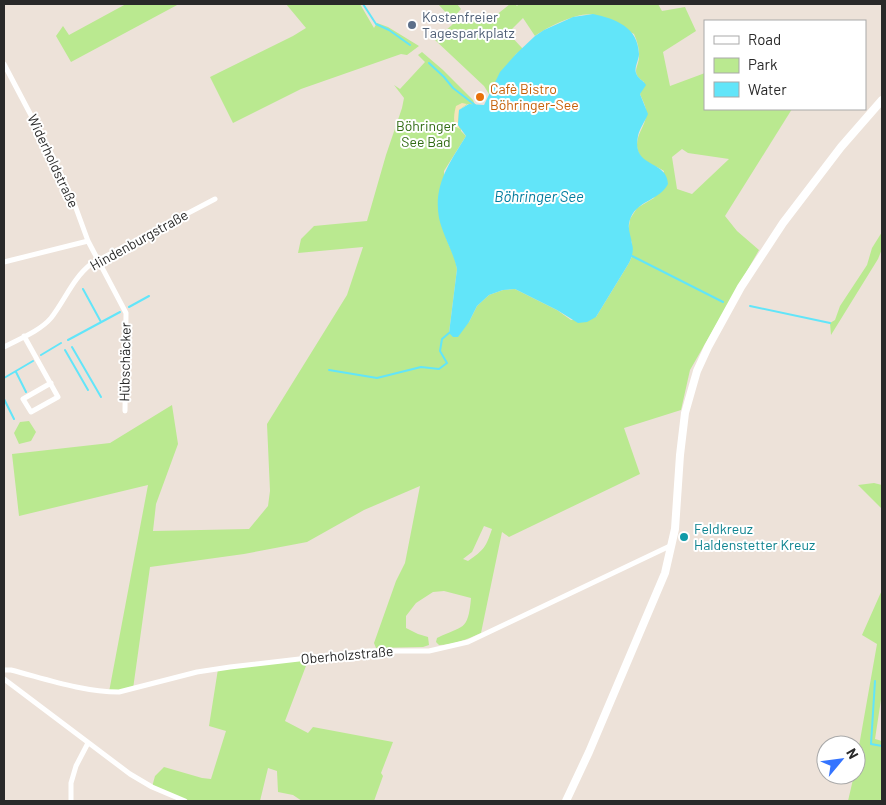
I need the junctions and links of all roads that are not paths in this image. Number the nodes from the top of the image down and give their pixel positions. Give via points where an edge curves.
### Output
1 (4, 64) edge
2 (882, 100) edge
3 (215, 199) dead end
4 (88, 241) junction
5 (97, 260) junction
6 (4, 262) edge
7 (24, 336) junction
8 (4, 347) edge
9 (51, 383) junction
10 (124, 411) dead end
11 (672, 545) junction
12 (4, 670) edge
13 (4, 679) edge
14 (88, 743) junction
15 (71, 801) edge
16 (185, 801) edge
17 (566, 801) edge

1 - 4 street, Widerholdstraße via 54,159
2 - 11 street via 865,117 783,223 741,287 708,347 697,371 683,425
3 - 5 street, Hindenburgstraße
4 - 5 street, Widerholdstraße
4 - 6 street
5 - 7 street, Hindenburgstraße via 82,273 44,325
5 - 10 street, Hübschäcker via 126,314
7 - 8 street, Hindenburgstraße
7 - 9 street
9 - 9 street via 58,396 31,412 24,398
11 - 12 street, Oberholzstraße via 468,642 429,651 368,651 230,667 119,692 68,685
11 - 17 street via 648,615
13 - 14 street
14 - 15 street via 71,783
14 - 16 street via 152,787

